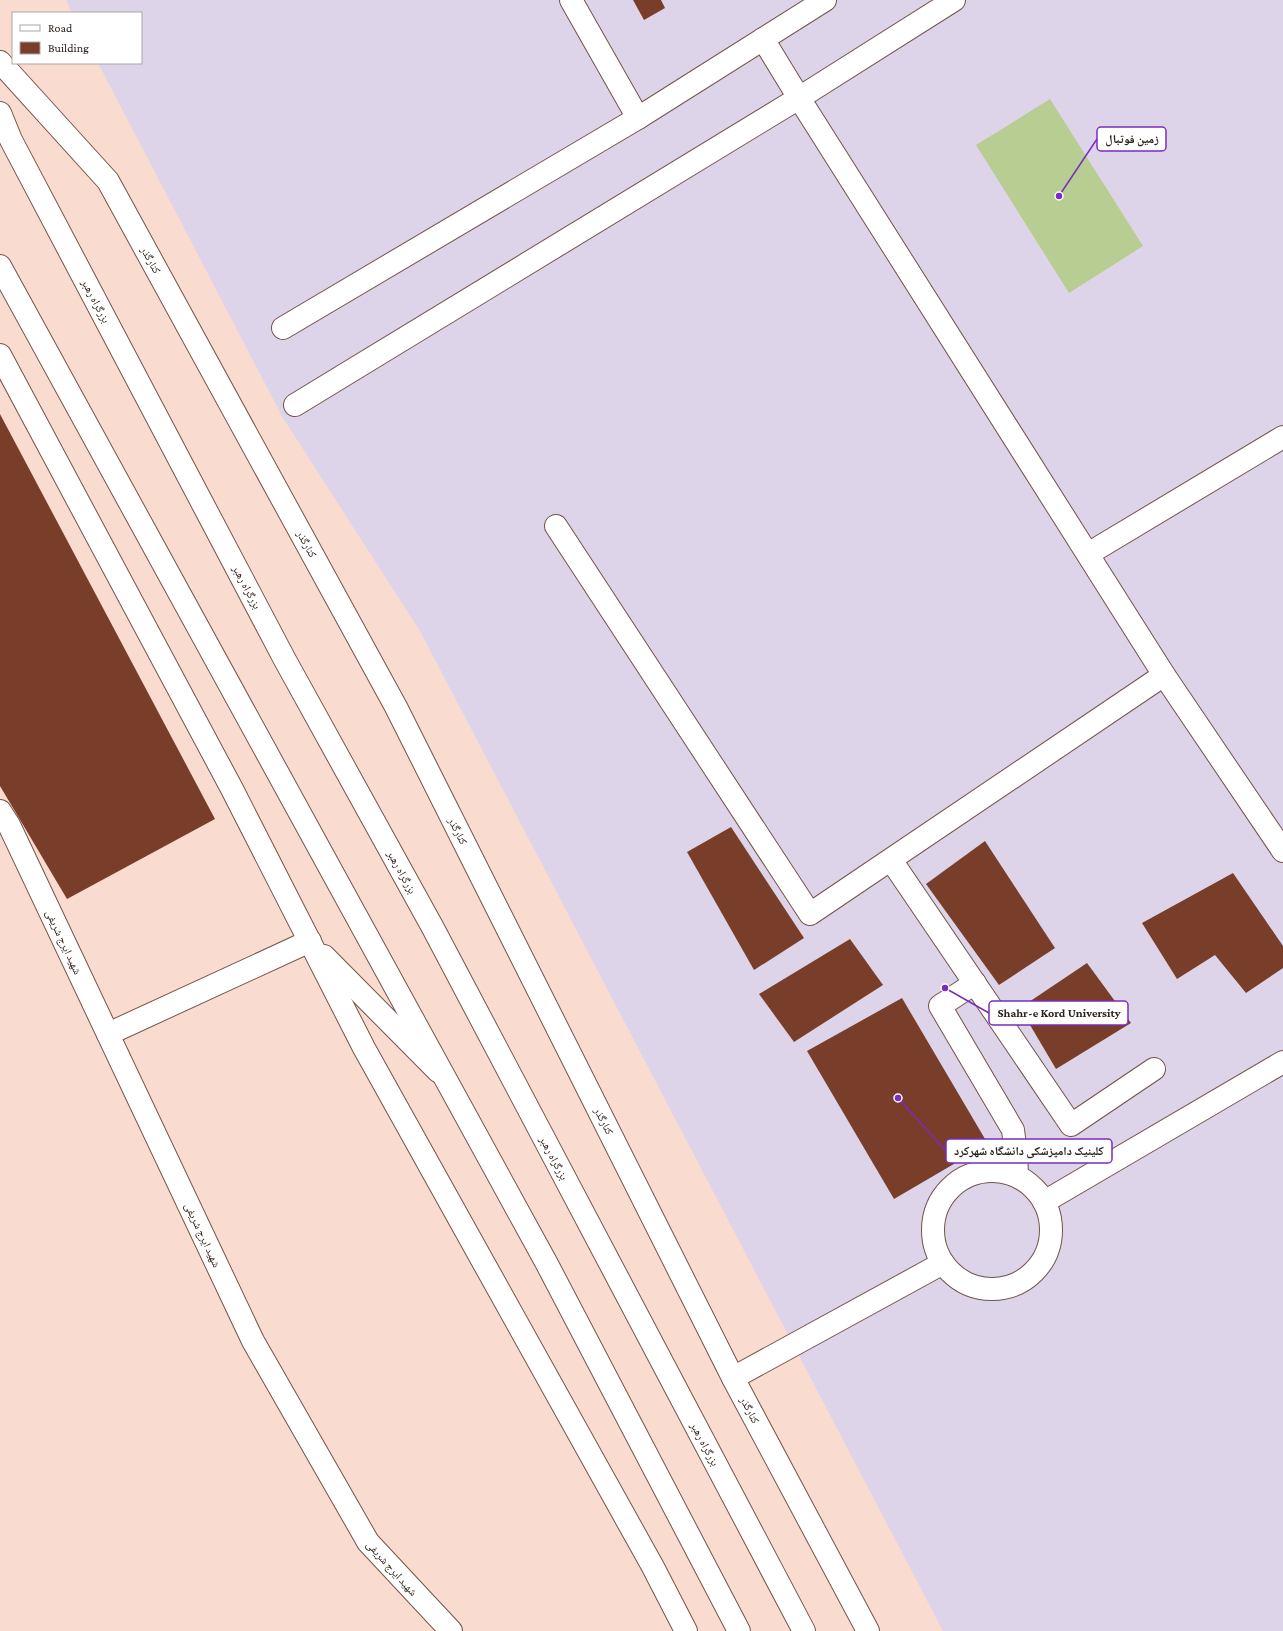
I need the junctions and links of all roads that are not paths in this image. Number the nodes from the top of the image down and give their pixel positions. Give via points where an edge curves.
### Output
1 (571, 0) edge
2 (825, 0) edge
3 (954, 0) edge
4 (763, 39) junction
5 (0, 62) edge
6 (799, 98) junction
7 (0, 113) edge
8 (638, 118) junction
9 (0, 266) edge
10 (283, 328) dead end
11 (0, 355) edge
12 (295, 405) dead end
13 (1283, 437) edge
14 (556, 526) dead end
15 (1088, 554) junction
16 (1164, 675) junction
17 (0, 811) edge
18 (1283, 851) edge
19 (891, 860) junction
20 (310, 940) junction
21 (975, 982) junction
22 (108, 1034) junction
23 (1283, 1062) edge
24 (1154, 1069) dead end
25 (444, 1077) junction
26 (1017, 1176) junction
27 (1044, 1202) junction
28 (943, 1263) junction
29 (733, 1378) junction
30 (451, 1631) edge
31 (686, 1631) edge
32 (739, 1631) edge
33 (804, 1631) edge
34 (868, 1631) edge

1 - 8 main road
2 - 4 main road
3 - 6 main road
4 - 6 main road
4 - 8 main road
5 - 29 main road, کنارگذر via 108,181 396,708
6 - 12 main road
6 - 15 main road
7 - 33 main road, بزرگراه رهبر via 11,140 274,639 436,935
8 - 10 main road
9 - 25 main road
11 - 20 main road
13 - 15 main road
14 - 19 main road via 810,914
15 - 16 main road
16 - 18 main road
16 - 19 main road
17 - 22 main road, شهید ایرج شریفی
19 - 21 main road
20 - 22 main road
20 - 25 main road
20 - 31 main road via 364,1048 653,1567
21 - 24 main road via 1072,1125
21 - 26 main road via 940,1006 1013,1130
22 - 30 main road, شهید ایرج شریفی via 253,1341 368,1542
23 - 27 main road
25 - 32 main road via 546,1264
26 - 27 main road via 1033,1187
26 - 28 main road via 998,1171 980,1172 962,1178 947,1191 937,1207 933,1226 935,1245
27 - 28 main road via 1050,1221 1050,1241 1043,1260 1031,1274 1013,1285 994,1289 974,1286 957,1277
28 - 29 main road
29 - 34 main road, کنارگذر

